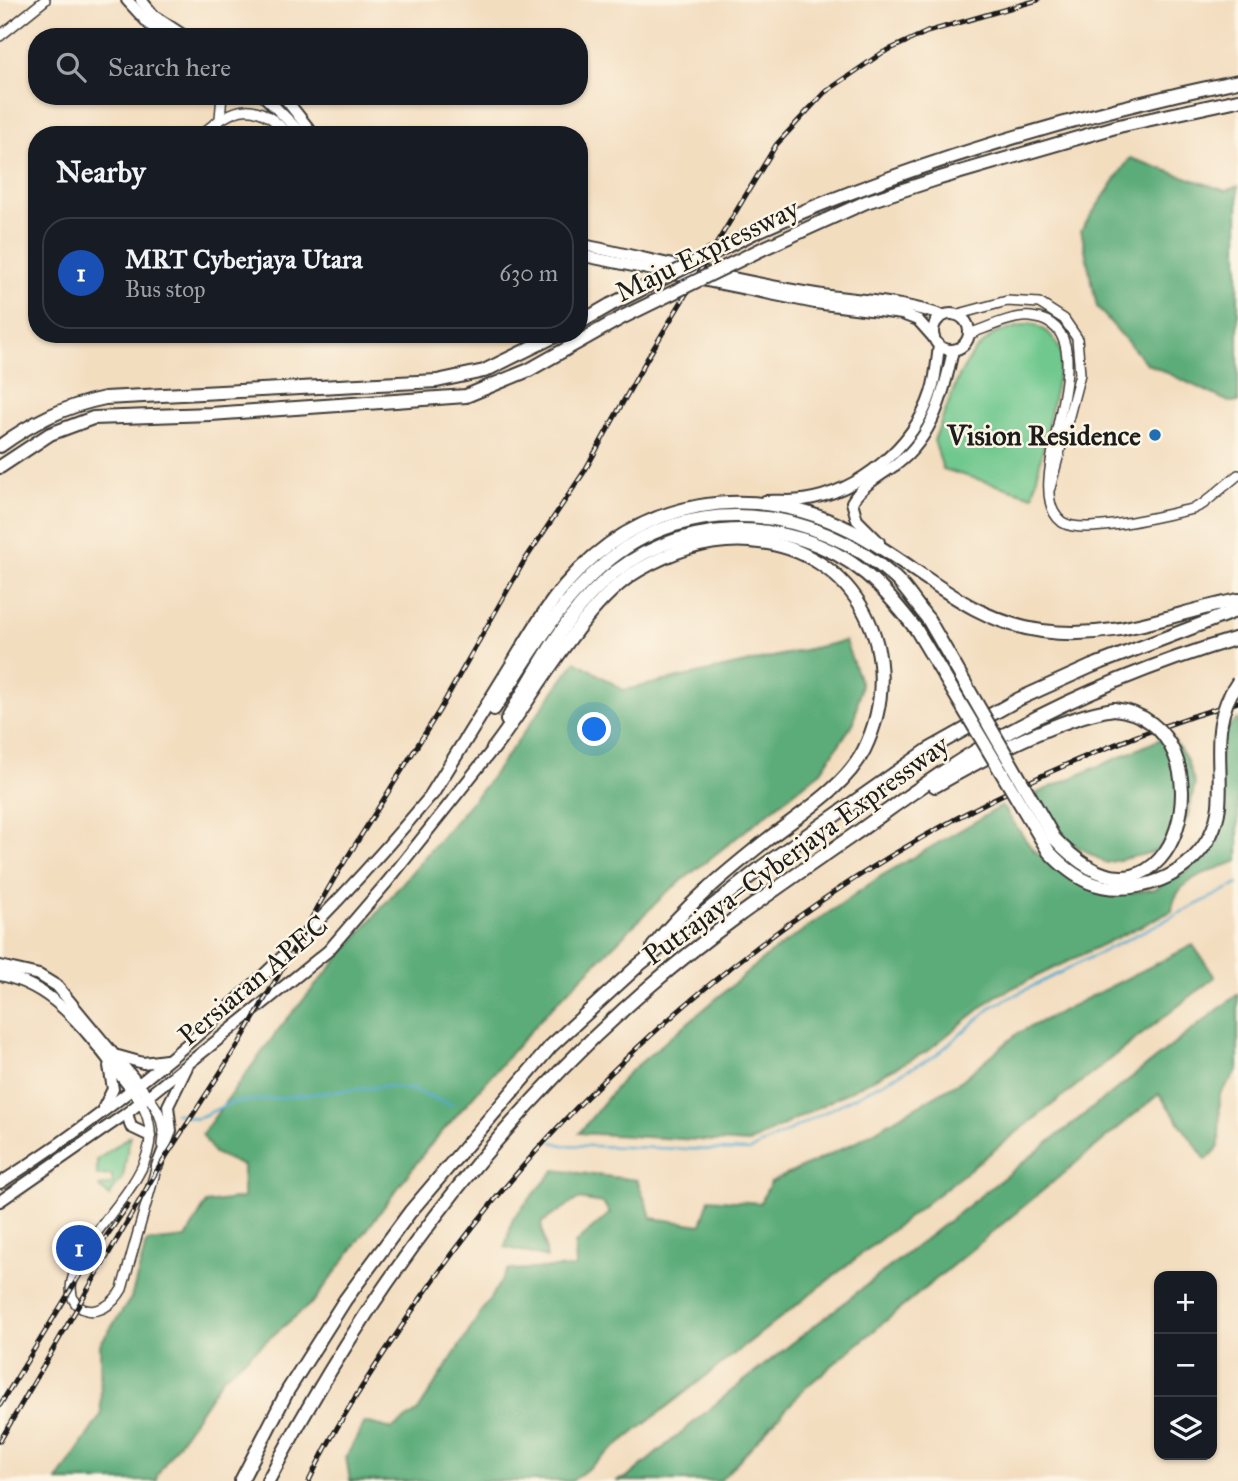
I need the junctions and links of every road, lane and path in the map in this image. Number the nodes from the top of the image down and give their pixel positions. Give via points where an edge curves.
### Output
1 (45, 0) edge
2 (127, 0) edge
3 (141, 0) edge
4 (155, 28) edge
5 (172, 28) edge
6 (0, 36) edge
7 (1238, 81) edge
8 (1238, 100) edge
9 (221, 105) edge
10 (276, 105) edge
11 (290, 105) edge
12 (220, 118) junction
13 (211, 126) edge
14 (280, 126) edge
15 (295, 126) edge
16 (307, 126) edge
17 (588, 246) edge
18 (588, 257) edge
19 (955, 315) junction
20 (943, 316) junction
21 (588, 318) edge
22 (969, 334) junction
23 (588, 337) edge
24 (936, 341) junction
25 (541, 343) edge
26 (577, 343) edge
27 (953, 351) junction
28 (0, 446) edge
29 (0, 467) edge
30 (1238, 475) edge
31 (1050, 489) junction
32 (738, 501) junction
33 (904, 565) junction
34 (1238, 600) edge
35 (1238, 610) edge
36 (1238, 638) edge
37 (1238, 682) edge
38 (1171, 724) dead end
39 (492, 749) junction
40 (1205, 783) dead end
41 (432, 794) junction
42 (850, 837) junction
43 (640, 964) junction
44 (0, 966) edge
45 (0, 975) edge
46 (110, 1057) junction
47 (168, 1059) junction
48 (188, 1065) junction
49 (135, 1088) junction
50 (145, 1099) junction
51 (103, 1111) junction
52 (127, 1113) junction
53 (150, 1136) junction
54 (157, 1166) junction
55 (0, 1184) edge
56 (0, 1201) edge
57 (241, 1481) edge
58 (268, 1481) edge

1 - 6 street
2 - 4 main road
3 - 5 main road
7 - 21 highway, Maju Expressway, bridge via 1112,109 859,187 752,233
8 - 23 highway, Maju Expressway, bridge via 1119,126 866,202
9 - 12 street
10 - 15 main road
11 - 16 main road
12 - 13 street
12 - 14 street via 237,110 257,110
17 - 20 main road via 817,295
18 - 24 main road via 815,303 902,314 918,320
19 - 20 main road
19 - 22 main road via 966,322
19 - 31 street via 1007,301 1039,303 1064,318 1077,338 1080,374
20 - 24 main road via 934,325
22 - 27 main road via 964,345
22 - 31 street via 1030,317 1063,335 1068,360
24 - 27 main road
24 - 32 main road via 931,394 913,432 891,454 854,480 820,496
25 - 28 highway via 484,371 437,381 105,398 43,418
26 - 29 highway, Maju Expressway, bridge via 529,370 466,396 93,418 50,434
27 - 33 main road via 942,397 923,437 852,502 863,528
30 - 31 street via 1193,509 1097,526 1062,522
32 - 33 highway via 799,509 853,531
32 - 41 highway via 692,507 649,521 596,555 553,601
33 - 34 highway via 991,618 1083,636
35 - 43 highway, Putrajaya–Cyberjaya Expressway via 1092,666 1019,699 928,750 763,866
36 - 42 highway, Putrajaya–Cyberjaya Expressway via 1172,658 1031,720 975,751
37 - 39 highway, bridge via 1218,730 1219,808 1207,841 1194,860 1176,873 1153,883 1106,889 1064,868 1049,852 916,629 882,589 838,554 792,538 724,529 688,536 630,561 601,584 557,640
38 - 42 highway via 1143,711 1098,711 980,761
39 - 43 highway via 581,623 607,594 637,571 671,554 726,541 751,541 790,549 824,566 846,584 869,619 879,646 884,683 877,720 863,753 820,798 677,916
39 - 48 main road, Persiaran APEC via 328,951
40 - 41 highway, bridge via 1206,806 1197,834 1186,849 1145,874 1114,876 1093,870 1054,838 928,619 895,578 846,543 795,521 720,515 655,532 621,551 576,590
41 - 47 main road, Persiaran APEC via 310,932
42 - 58 highway, Putrajaya–Cyberjaya Expressway via 649,986 498,1139 366,1313 309,1402
43 - 57 highway, Putrajaya–Cyberjaya Expressway via 551,1046 410,1212 345,1300 288,1390
44 - 46 main road via 39,975 57,986
45 - 46 main road via 29,982 49,994
46 - 47 main road via 132,1063
46 - 49 main road
46 - 51 main road via 113,1089
47 - 49 main road, Persiaran APEC
48 - 50 main road, Persiaran APEC
48 - 54 main road via 168,1106 170,1131
49 - 50 street
49 - 51 main road, Persiaran APEC
50 - 52 main road, Persiaran APEC
50 - 53 street
50 - 54 street via 159,1111 164,1133
51 - 55 main road, Persiaran APEC
52 - 53 main road via 131,1127
52 - 56 main road, Persiaran APEC
53 - 54 street via 149,1150 135,1179 73,1277 73,1296 90,1311 104,1310 122,1289

